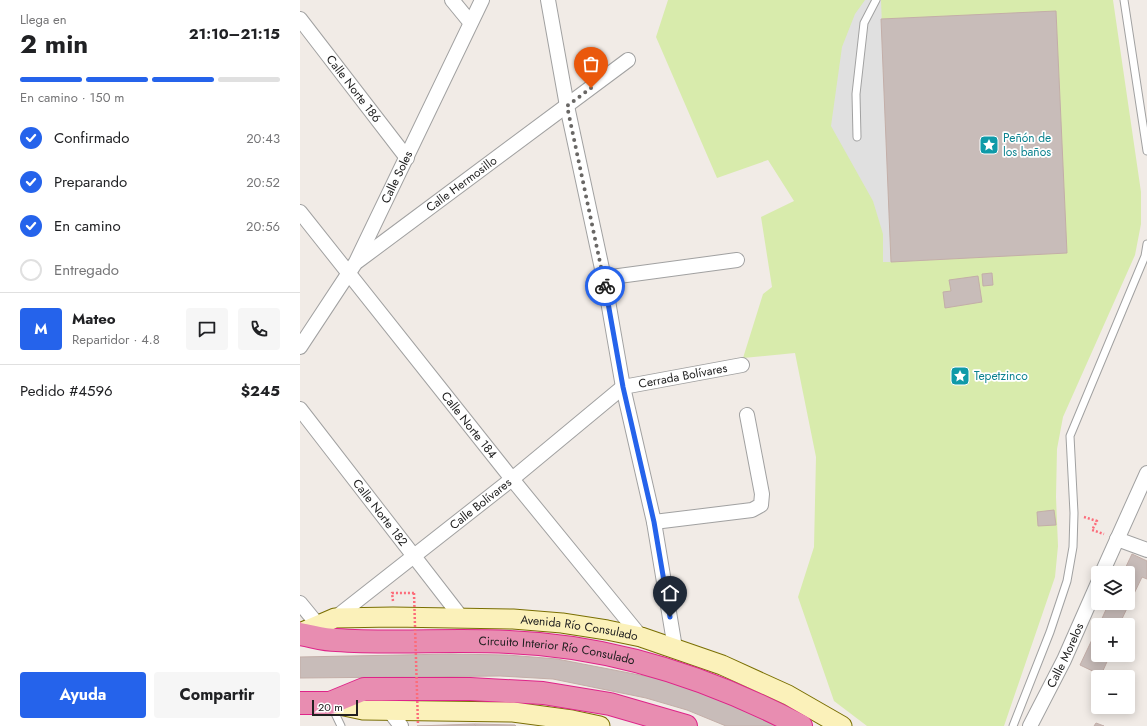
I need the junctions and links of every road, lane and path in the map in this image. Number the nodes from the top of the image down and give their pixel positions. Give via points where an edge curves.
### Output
1 (452, 0) edge
2 (482, 0) edge
3 (548, 0) edge
4 (876, 0) edge
5 (1124, 0) edge
6 (300, 19) edge
7 (470, 22) junction
8 (628, 60) dead end
9 (567, 106) junction
10 (857, 137) dead end
11 (1147, 151) edge
12 (407, 158) junction
13 (300, 212) edge
14 (1147, 244) edge
15 (737, 260) dead end
16 (352, 268) junction
17 (604, 278) junction
18 (300, 347) edge
19 (742, 365) dead end
20 (623, 387) junction
21 (300, 409) edge
22 (747, 415) dead end
23 (1147, 473) edge
24 (512, 478) junction
25 (1074, 513) junction
26 (654, 522) junction
27 (1118, 539) junction
28 (1147, 550) edge
29 (414, 555) junction
30 (1105, 566) edge
31 (392, 593) dead end
32 (1091, 599) edge
33 (300, 603) edge
34 (461, 617) junction
35 (313, 628) edge
36 (641, 637) junction
37 (675, 648) junction
38 (300, 703) edge
39 (330, 703) junction
40 (388, 709) junction
41 (549, 721) edge
42 (418, 725) dead end
43 (341, 726) edge
44 (401, 726) edge
45 (600, 726) edge
46 (686, 726) edge
47 (801, 726) edge
48 (842, 726) edge
49 (1013, 726) edge
50 (1030, 726) edge

1 - 7 street
2 - 7 street, Calle Soles
3 - 9 street
4 - 10 lane via 864,23 856,94
5 - 11 lane
6 - 12 street, Calle Norte 186
7 - 12 street, Calle Soles
8 - 9 street, Calle Hermosillo
9 - 16 street, Calle Hermosillo
9 - 17 street
12 - 16 street, Calle Soles
13 - 16 street, Calle Norte 184
14 - 25 lane via 1140,270 1070,436
15 - 17 street
16 - 18 street, Calle Soles
16 - 24 street, Calle Norte 184
17 - 20 street
19 - 20 street, Cerrada Bolívares
20 - 24 street, Calle Bolívares
20 - 26 street
21 - 29 street, Calle Norte 182
22 - 26 street via 762,494 761,505 752,510
23 - 27 street
24 - 29 street, Calle Bolívares
24 - 36 street, Calle Norte 184
25 - 27 path via 1097,521 1092,530
25 - 49 lane via 1073,547 1067,581
26 - 37 street
27 - 28 street
27 - 30 street
29 - 34 street, Calle Norte 182
29 - 35 street, Calle Bolívares
31 - 42 path, bridge via 414,593
32 - 50 street, Calle Morelos via 1064,660
33 - 35 street
34 - 35 main road, Avenida Río Consulado
34 - 36 main road, Avenida Río Consulado via 562,623
35 - 47 highway, Circuito Interior Río Consulado via 335,640 508,642 554,645 603,653 691,677 733,693
36 - 37 main road, Avenida Río Consulado
37 - 48 main road, Avenida Río Consulado via 752,678
38 - 39 highway
39 - 40 main road via 363,710
39 - 43 lane
39 - 46 highway via 364,689 470,689 543,693 610,704
40 - 41 main road via 488,711
40 - 44 street
41 - 45 main road

